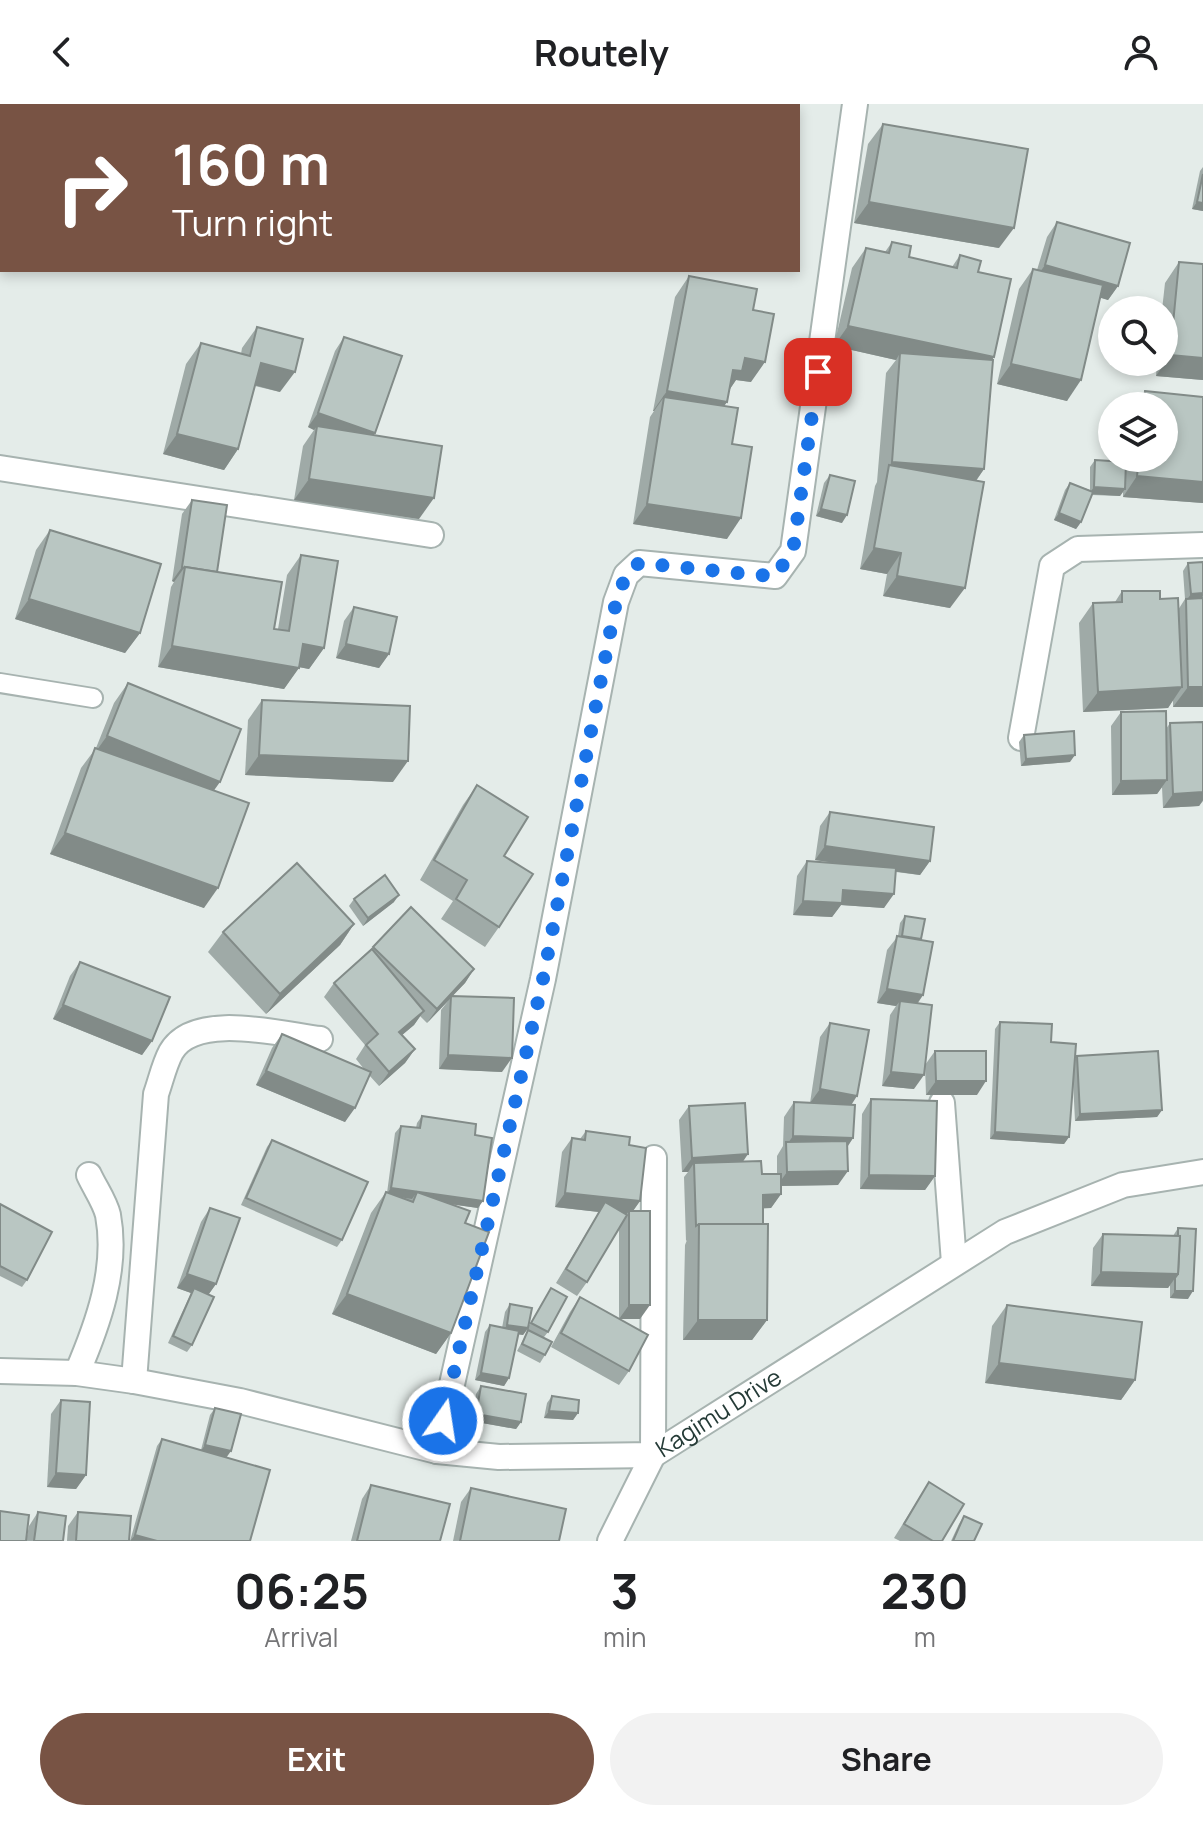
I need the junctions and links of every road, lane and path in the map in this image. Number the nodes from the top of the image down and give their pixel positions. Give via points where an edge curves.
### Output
1 (855, 104) edge
2 (0, 468) edge
3 (431, 535) dead end
4 (1203, 545) edge
5 (0, 683) edge
6 (93, 698) dead end
7 (1021, 738) edge
8 (320, 1039) dead end
9 (942, 1103) dead end
10 (654, 1158) dead end
11 (1203, 1172) edge
12 (89, 1175) dead end
13 (954, 1263) junction
14 (0, 1371) edge
15 (77, 1373) junction
16 (134, 1381) junction
17 (437, 1451) junction
18 (653, 1455) junction
19 (610, 1541) edge

1 - 17 street via 793,551 775,576 639,563 626,575 616,602 543,979
2 - 3 street
4 - 7 street via 1078,549 1052,566
5 - 6 lane
8 - 16 street via 214,1027 192,1032 172,1050 156,1094
9 - 13 street
10 - 18 street
11 - 13 street, Kagimu Drive via 1123,1185 1005,1232
12 - 15 street via 108,1213 107,1289
13 - 18 street, Kagimu Drive
14 - 15 street, Kagimu Drive
15 - 16 street, Kagimu Drive
16 - 17 street, Kagimu Drive via 240,1401
17 - 18 street, Kagimu Drive via 499,1457
18 - 19 street

